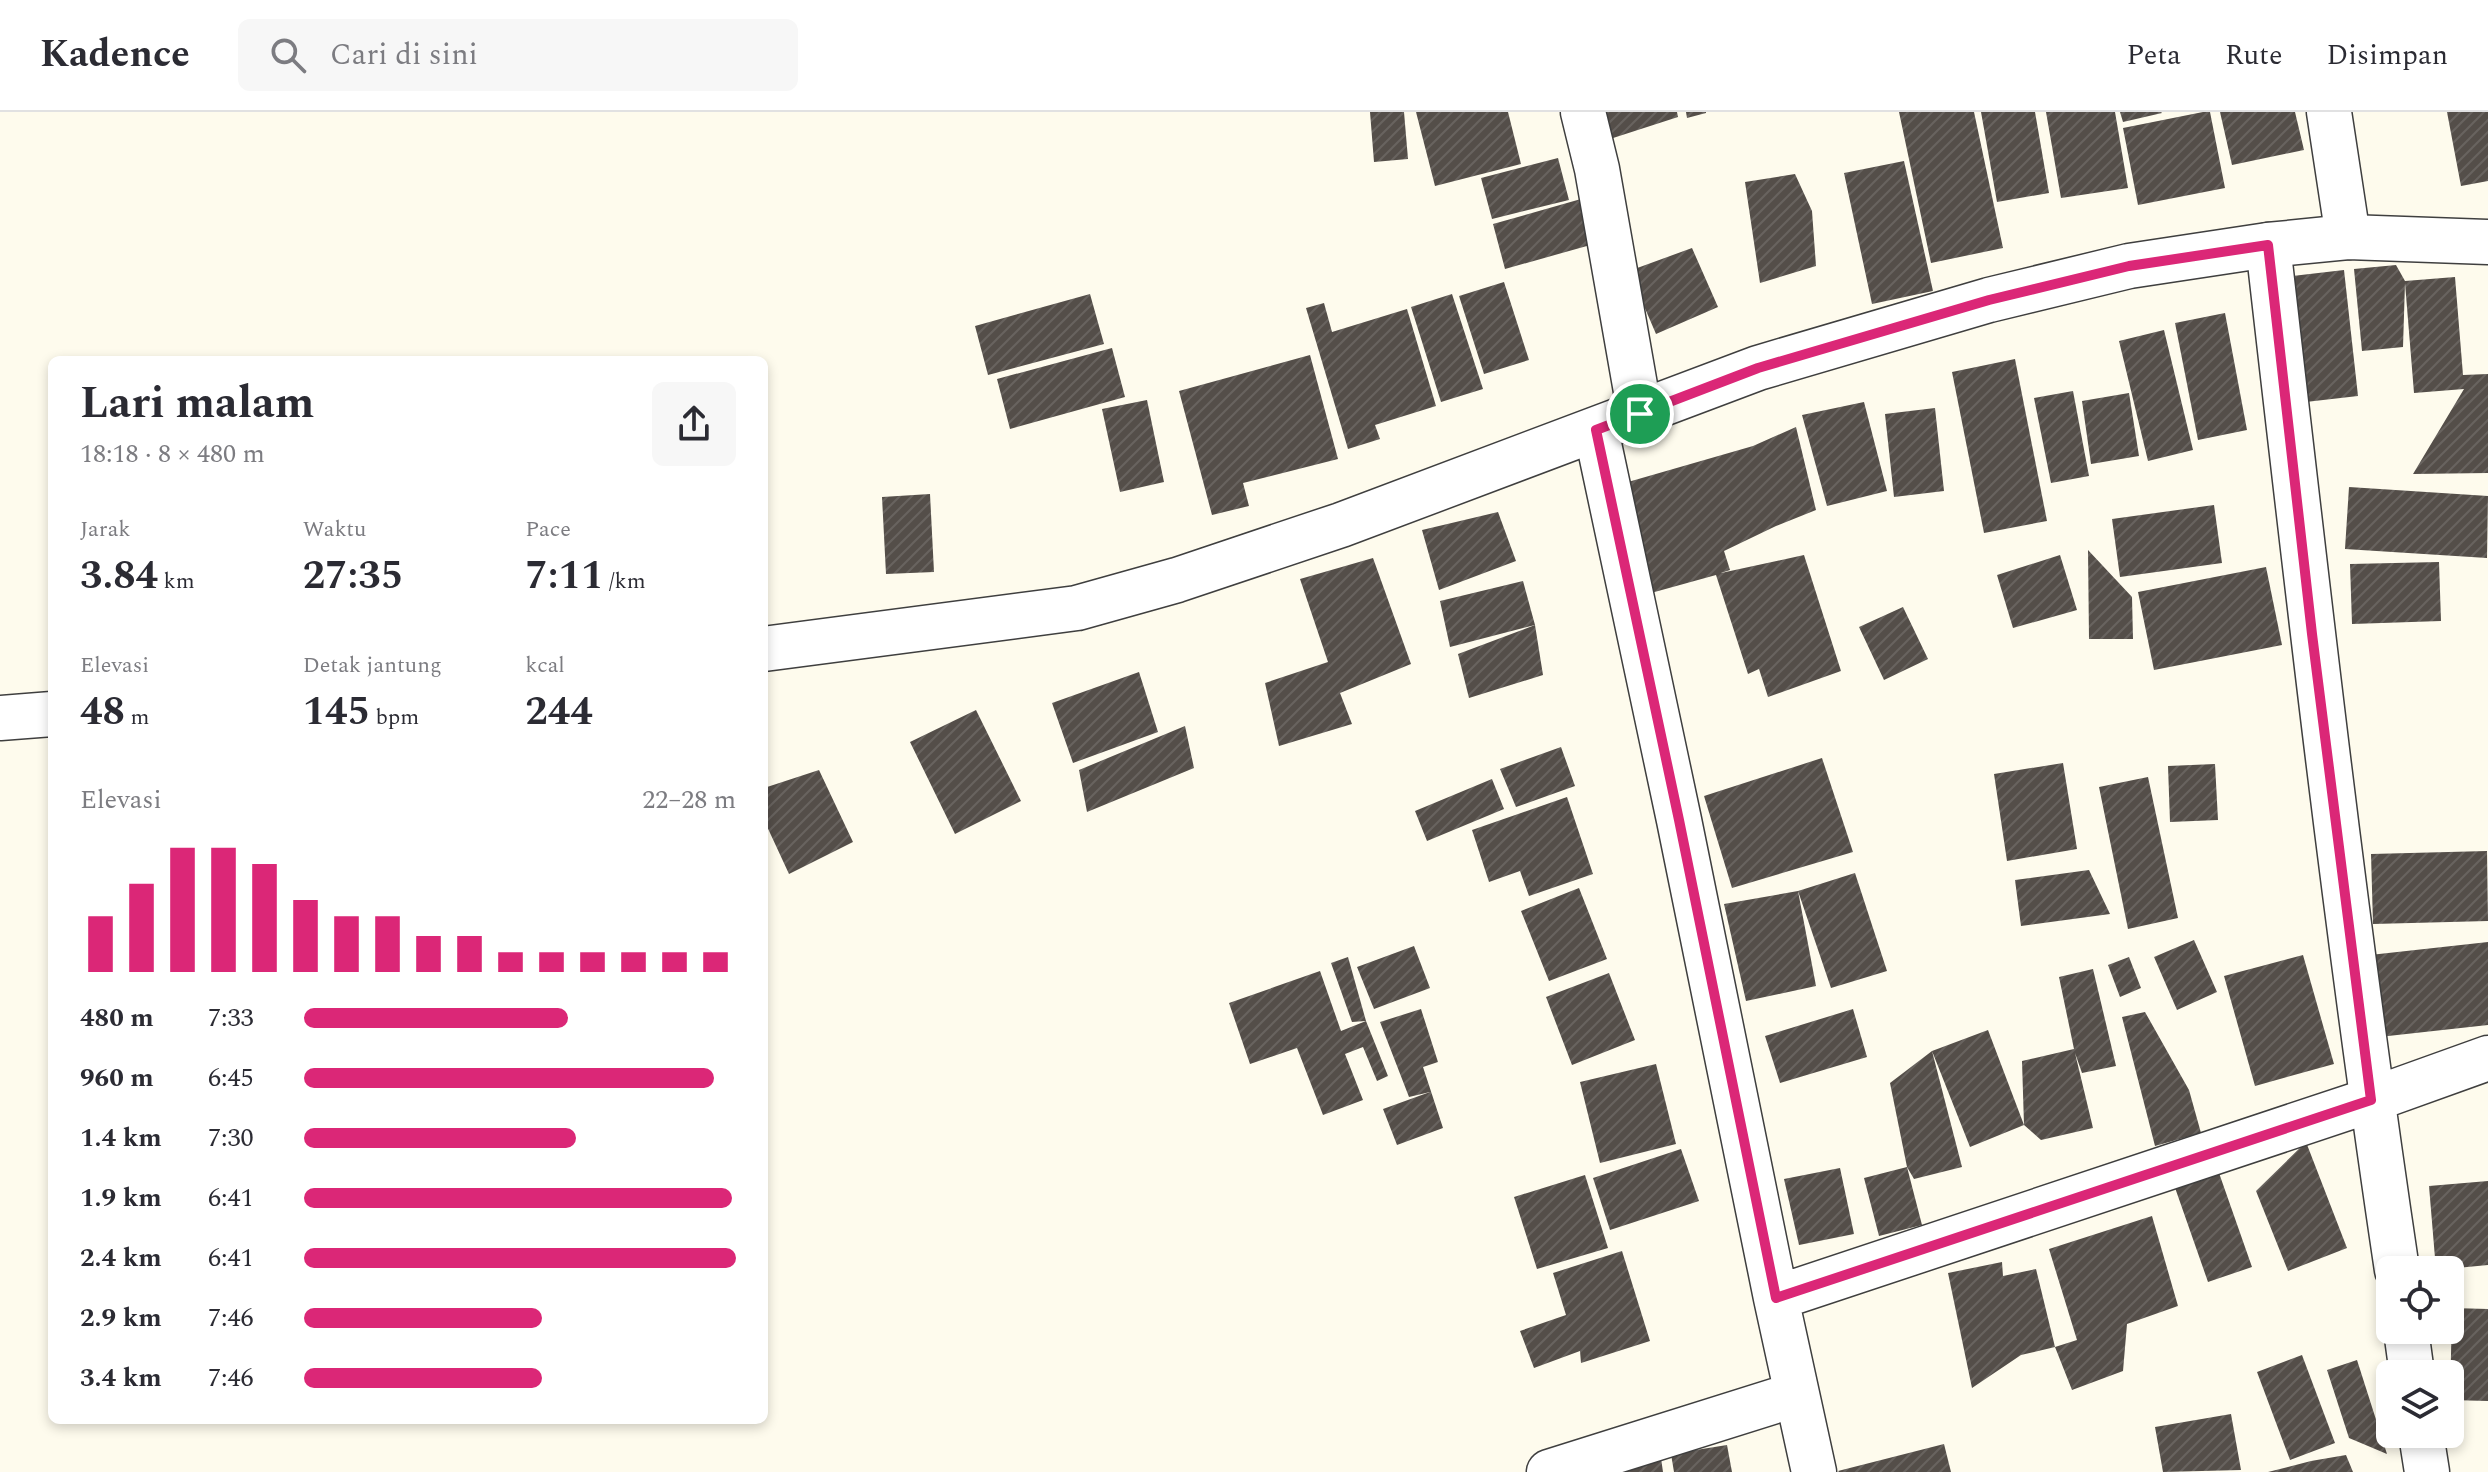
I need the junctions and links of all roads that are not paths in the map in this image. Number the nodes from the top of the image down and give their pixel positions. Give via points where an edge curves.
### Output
1 (1583, 112) edge
2 (2329, 112) edge
3 (2348, 237) junction
4 (2488, 242) edge
5 (2268, 245) junction
6 (1640, 414) junction
7 (1596, 430) junction
8 (768, 648) edge
9 (48, 714) edge
10 (0, 718) edge
11 (2488, 1058) edge
12 (2371, 1100) junction
13 (2395, 1256) edge
14 (1776, 1298) junction
15 (1797, 1394) junction
16 (2423, 1448) edge
17 (1549, 1472) edge
18 (1814, 1472) edge
19 (2427, 1472) edge

1 - 6 street
2 - 3 street
3 - 4 street
3 - 5 street
5 - 6 street via 2129,266 1989,300 1758,368
5 - 12 street
6 - 7 street
7 - 8 street via 1341,525 1077,608
7 - 14 street
9 - 10 street
11 - 12 street
12 - 13 street
12 - 14 street
14 - 15 street
15 - 17 street
15 - 18 street
16 - 19 street

